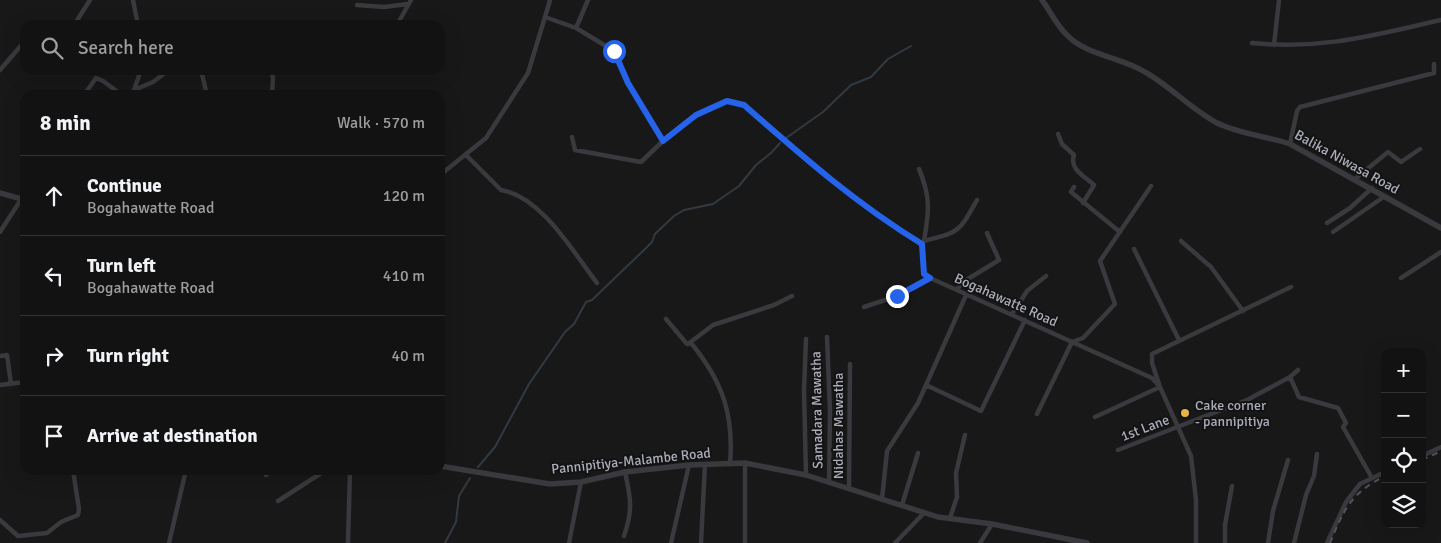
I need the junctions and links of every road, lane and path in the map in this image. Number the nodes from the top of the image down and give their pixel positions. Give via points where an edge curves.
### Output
1 (90, 0) edge
2 (133, 0) edge
3 (550, 0) edge
4 (588, 0) edge
5 (1042, 0) edge
6 (1279, 0) edge
7 (409, 2) edge
8 (357, 4) dead end
9 (545, 17) junction
10 (77, 20) edge
11 (137, 20) edge
12 (400, 20) edge
13 (1441, 20) edge
14 (576, 28) junction
15 (1252, 43) dead end
16 (1274, 45) junction
17 (20, 48) edge
18 (1434, 64) dead end
19 (0, 70) edge
20 (139, 75) edge
21 (162, 75) edge
22 (202, 75) edge
23 (272, 75) edge
24 (88, 90) edge
25 (115, 90) edge
26 (134, 90) edge
27 (138, 90) edge
28 (206, 90) edge
29 (272, 90) edge
30 (1058, 134) dead end
31 (572, 136) dead end
32 (663, 141) junction
33 (1290, 144) junction
34 (1420, 149) dead end
35 (467, 156) junction
36 (920, 169) dead end
37 (445, 172) edge
38 (1355, 180) junction
39 (1151, 186) dead end
40 (1074, 187) dead end
41 (1372, 188) junction
42 (0, 193) edge
43 (1385, 196) junction
44 (20, 198) edge
45 (977, 200) dead end
46 (1083, 202) junction
47 (20, 204) edge
48 (1327, 223) dead end
49 (1441, 228) edge
50 (0, 232) edge
51 (1120, 232) junction
52 (1333, 232) dead end
53 (987, 233) dead end
54 (1181, 241) dead end
55 (923, 242) junction
56 (1134, 249) dead end
57 (1441, 252) edge
58 (1046, 276) dead end
59 (930, 278) junction
60 (1401, 278) dead end
61 (597, 283) dead end
62 (1291, 287) dead end
63 (957, 289) junction
64 (967, 293) junction
65 (792, 296) dead end
66 (864, 307) dead end
67 (1243, 311) junction
68 (1012, 314) junction
69 (666, 319) dead end
70 (1025, 320) junction
71 (827, 337) dead end
72 (806, 339) dead end
73 (1179, 340) junction
74 (1072, 342) junction
75 (687, 344) junction
76 (0, 356) edge
77 (850, 364) dead end
78 (1298, 370) dead end
79 (1290, 377) junction
80 (20, 383) edge
81 (11, 384) junction
82 (926, 384) junction
83 (0, 385) edge
84 (1160, 387) junction
85 (1037, 414) dead end
86 (1095, 417) dead end
87 (1180, 426) junction
88 (965, 435) dead end
89 (1441, 447) edge
90 (1118, 450) dead end
91 (918, 453) dead end
92 (1317, 454) dead end
93 (1426, 454) edge
94 (1288, 460) dead end
95 (705, 464) junction
96 (730, 464) junction
97 (746, 464) junction
98 (689, 465) junction
99 (445, 467) edge
100 (626, 472) junction
101 (1381, 474) edge
102 (74, 475) edge
103 (185, 475) edge
104 (318, 475) edge
105 (350, 475) edge
106 (806, 475) junction
107 (1372, 478) junction
108 (581, 482) junction
109 (829, 483) junction
110 (1232, 486) dead end
111 (849, 489) junction
112 (882, 499) junction
113 (278, 500) dead end
114 (902, 505) junction
115 (924, 513) junction
116 (950, 518) junction
117 (0, 520) edge
118 (992, 524) junction
119 (624, 536) dead end
120 (169, 543) edge
121 (348, 543) edge
122 (569, 543) edge
123 (671, 543) edge
124 (701, 543) edge
125 (745, 543) edge
126 (895, 543) edge
127 (980, 543) edge
128 (1087, 543) edge
129 (1196, 543) edge
130 (1225, 543) edge
131 (1268, 543) edge
132 (1294, 543) edge
133 (1327, 543) edge

1 - 10 street
2 - 11 street
3 - 9 street
4 - 14 street
5 - 33 street, Balika Niwasa Road via 1060,28 1077,44 1145,72 1219,124
6 - 16 street
7 - 8 street via 384,7
7 - 12 street
9 - 14 street
9 - 35 street via 528,73 486,138
13 - 16 street via 1347,42
14 - 32 street via 614,51 628,83
15 - 16 street
17 - 19 street
18 - 33 street via 1434,73 1300,107
20 - 26 street
21 - 27 street
22 - 28 street
23 - 29 street
24 - 25 street via 96,78
30 - 46 street via 1062,144 1074,154 1073,167 1094,185
31 - 32 street via 575,150 641,162
32 - 55 street via 696,115 727,101 744,105 837,186 881,219
33 - 38 street, Balika Niwasa Road
34 - 38 street via 1401,162 1388,152
35 - 37 street
35 - 61 street via 501,190 509,191 543,213
36 - 55 street via 928,190
38 - 41 street, Balika Niwasa Road
39 - 51 street
40 - 46 street via 1071,192
41 - 43 street, Balika Niwasa Road
41 - 48 street
42 - 44 street
43 - 49 street, Balika Niwasa Road
43 - 52 street
45 - 55 street via 960,229
46 - 51 street
47 - 50 street
51 - 74 street via 1100,262 1115,304 1083,338
53 - 63 street via 999,260
54 - 67 street via 1201,256
55 - 59 street via 924,274
56 - 73 street
57 - 60 street
58 - 68 street via 1027,291
59 - 63 street, Bogahawatte Road
59 - 66 street via 897,296
62 - 67 street
63 - 64 street, Bogahawatte Road
64 - 68 street, Bogahawatte Road
64 - 82 street
65 - 75 street via 774,306 713,325
67 - 73 street
68 - 70 street, Bogahawatte Road
69 - 75 street
70 - 74 street, Bogahawatte Road
70 - 82 street via 982,411
71 - 109 street, Samadara Mawatha
72 - 106 street
73 - 84 street via 1152,354
74 - 84 street, Bogahawatte Road via 1142,372
74 - 85 street
75 - 96 street via 691,343 698,351 721,387 729,412
76 - 81 street via 7,355
77 - 111 street, Nidahas Mawatha
78 - 79 street, 1st Lane
79 - 87 street, 1st Lane via 1247,400
79 - 107 street via 1299,397 1338,408 1346,423 1343,428
80 - 81 street
81 - 83 street
82 - 112 street via 918,403 886,451
84 - 86 street
84 - 87 street, Bogahawatte Road
87 - 90 street, 1st Lane
87 - 129 street, Bogahawatte Road via 1192,456
88 - 116 street via 956,473 957,497
89 - 93 street
91 - 114 street
92 - 132 street via 1314,476
94 - 131 street via 1273,511
95 - 96 street, Pannipitiya-Malambe Road
95 - 98 street, Pannipitiya-Malambe Road
95 - 124 street
96 - 97 street, Pannipitiya-Malambe Road
97 - 106 street, Pannipitiya-Malambe Road
97 - 125 street
98 - 100 street, Pannipitiya-Malambe Road
98 - 123 street
99 - 108 street, Pannipitiya-Malambe Road via 550,484
100 - 108 street, Pannipitiya-Malambe Road
100 - 119 street via 631,516
101 - 107 street
102 - 117 street via 78,515 47,533 18,536
103 - 120 street
104 - 113 street
105 - 121 street
106 - 109 street, Pannipitiya-Malambe Road
107 - 133 street via 1360,484 1346,502
108 - 122 street
109 - 111 street, Pannipitiya-Malambe Road
110 - 130 street
111 - 112 street, Pannipitiya-Malambe Road
112 - 114 street, Pannipitiya-Malambe Road
114 - 115 street, Pannipitiya-Malambe Road
115 - 116 street, Pannipitiya-Malambe Road
115 - 126 street
116 - 118 street, Pannipitiya-Malambe Road
118 - 127 street
118 - 128 street, Pannipitiya-Malambe Road

